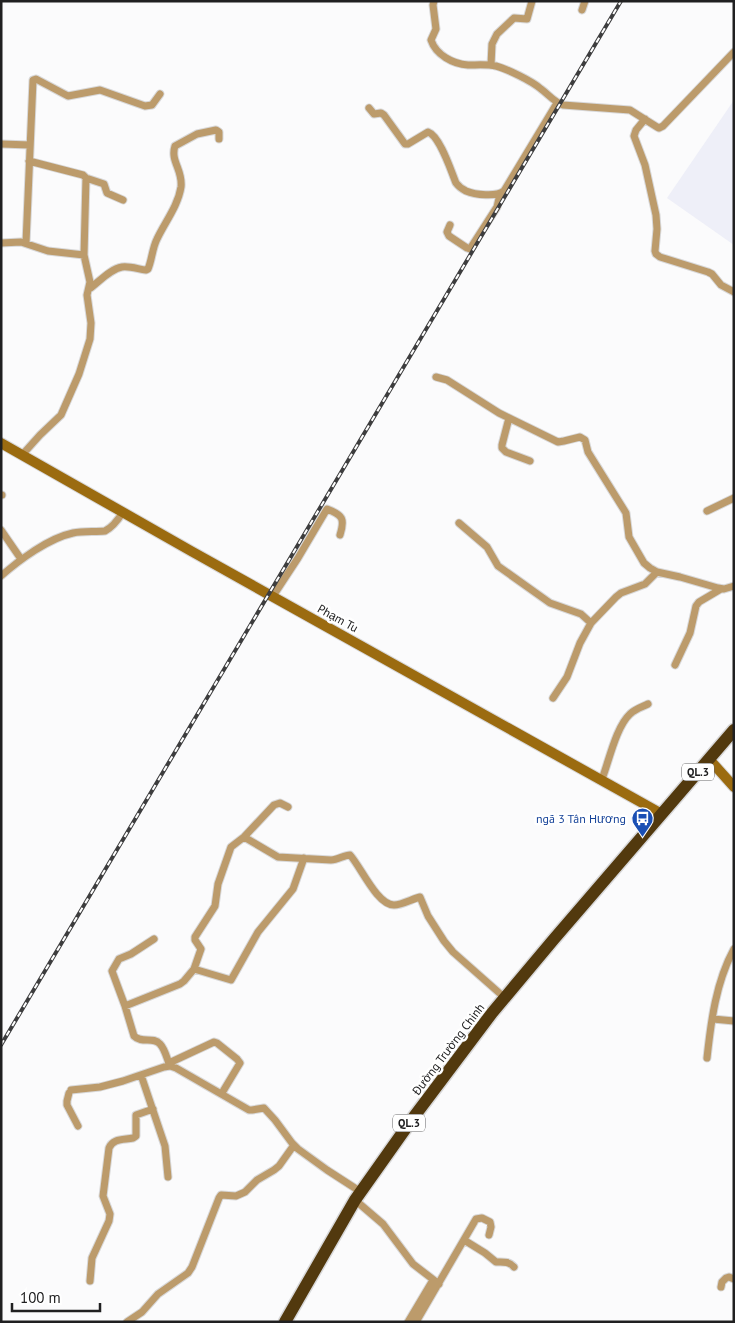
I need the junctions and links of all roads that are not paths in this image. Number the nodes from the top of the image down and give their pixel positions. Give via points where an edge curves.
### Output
1 (434, 1) edge
2 (532, 1) edge
3 (585, 1) edge
4 (582, 10) dead end
5 (734, 52) edge
6 (491, 65) junction
7 (160, 94) dead end
8 (557, 103) junction
9 (369, 108) dead end
10 (645, 119) junction
11 (219, 139) dead end
12 (1, 144) edge
13 (30, 145) junction
14 (29, 161) junction
15 (86, 178) junction
16 (500, 194) junction
17 (123, 200) dead end
18 (450, 225) dead end
19 (26, 243) junction
20 (1, 244) edge
21 (84, 255) junction
22 (89, 288) junction
23 (734, 292) edge
24 (436, 377) dead end
25 (509, 418) junction
26 (1, 442) edge
27 (22, 455) junction
28 (530, 461) dead end
29 (734, 498) edge
30 (707, 511) dead end
31 (123, 512) junction
32 (459, 523) dead end
33 (1, 530) edge
34 (340, 535) dead end
35 (21, 559) junction
36 (657, 572) junction
37 (1, 576) edge
38 (734, 586) edge
39 (721, 588) junction
40 (273, 596) junction
41 (591, 623) junction
42 (675, 665) dead end
43 (553, 698) dead end
44 (648, 704) dead end
45 (734, 730) edge
46 (709, 759) junction
47 (602, 779) junction
48 (734, 787) edge
49 (288, 807) dead end
50 (662, 814) junction
51 (244, 837) junction
52 (304, 858) junction
53 (154, 940) dead end
54 (734, 948) edge
55 (194, 969) junction
56 (506, 998) junction
57 (125, 1006) junction
58 (712, 1019) junction
59 (734, 1021) edge
60 (707, 1058) dead end
61 (170, 1065) junction
62 (142, 1075) junction
63 (222, 1093) junction
64 (153, 1108) junction
65 (78, 1126) dead end
66 (294, 1145) junction
67 (168, 1177) dead end
68 (358, 1196) junction
69 (489, 1235) dead end
70 (464, 1240) junction
71 (514, 1267) dead end
72 (734, 1279) edge
73 (90, 1281) dead end
74 (436, 1282) junction
75 (721, 1287) dead end
76 (126, 1322) edge
77 (285, 1322) edge
78 (408, 1322) edge
79 (416, 1322) edge

1 - 6 street via 436,26 431,40 438,52 463,64
2 - 6 street via 527,19 514,18 498,31 492,44
3 - 4 street
5 - 10 street via 663,126 659,128
6 - 8 street via 533,83
7 - 13 street via 152,105 146,106 100,90 68,96 34,79
8 - 10 street via 625,109
8 - 16 street
9 - 16 street via 374,114 384,115 405,144 432,133 460,188 481,194
10 - 23 street via 634,136 645,165 656,215 656,254 708,272
11 - 22 street via 216,130 197,134 175,146 173,155 180,170 180,189 156,242 148,269 120,267
12 - 13 street
13 - 14 street
14 - 15 street
14 - 19 street
15 - 17 street via 104,184 107,193
15 - 21 street
16 - 18 street via 497,207 470,249 449,236
19 - 20 street
19 - 21 street via 48,251
21 - 22 street
22 - 27 street via 91,331 79,374 61,415
24 - 25 street via 447,380
25 - 28 street via 502,448
25 - 36 street via 558,442 580,437 585,440 588,452 626,513 629,537 644,563
26 - 27 street, Phạm Tu
27 - 31 street, Phạm Tu
29 - 30 street
31 - 35 street via 104,531 66,535
31 - 40 street, Phạm Tu
32 - 41 street via 487,547 498,566 550,603 581,614
33 - 35 street
34 - 40 street via 342,519 327,509
35 - 37 street
36 - 39 street
36 - 41 street via 645,584 621,593
38 - 39 street
39 - 42 street via 696,606 690,633
40 - 47 street, Phạm Tu
41 - 43 street via 568,677
44 - 47 street via 632,712 624,722
45 - 46 highway, QL.3
46 - 48 street
46 - 50 highway, QL.3
47 - 50 street, Phạm Tu
49 - 51 street via 280,803 274,805
50 - 56 highway, Đường Trường Chinh / QL.3
51 - 52 street via 278,856
51 - 55 street via 229,852 218,884 215,906 195,937 201,949
52 - 55 street via 293,889 258,932 231,980
52 - 56 street via 337,860 350,855 384,901 397,905 420,897 428,916 453,952
53 - 57 street via 119,959 112,971
54 - 58 street via 719,985
55 - 57 street via 180,984
56 - 68 highway, Đường Trường Chinh / QL.3 via 413,1118
57 - 61 street via 134,1036 160,1044
58 - 59 street
58 - 60 street
61 - 62 street
61 - 63 street
61 - 63 street via 217,1043 240,1063
62 - 64 street
62 - 65 street via 70,1092 67,1105
63 - 66 street via 249,1110 264,1108
64 - 67 street via 165,1146
64 - 73 street via 136,1115 136,1136 115,1141 109,1148 103,1196 110,1214 92,1258
66 - 68 street
66 - 76 street via 279,1166 245,1192 236,1196 221,1195 188,1273
68 - 74 street via 413,1264
68 - 77 highway, Đường Trường Chinh / QL.3
69 - 70 street via 491,1224 480,1218 476,1219
70 - 71 street via 496,1262 507,1262
70 - 74 street
72 - 75 street via 726,1278
74 - 78 street
74 - 79 street

